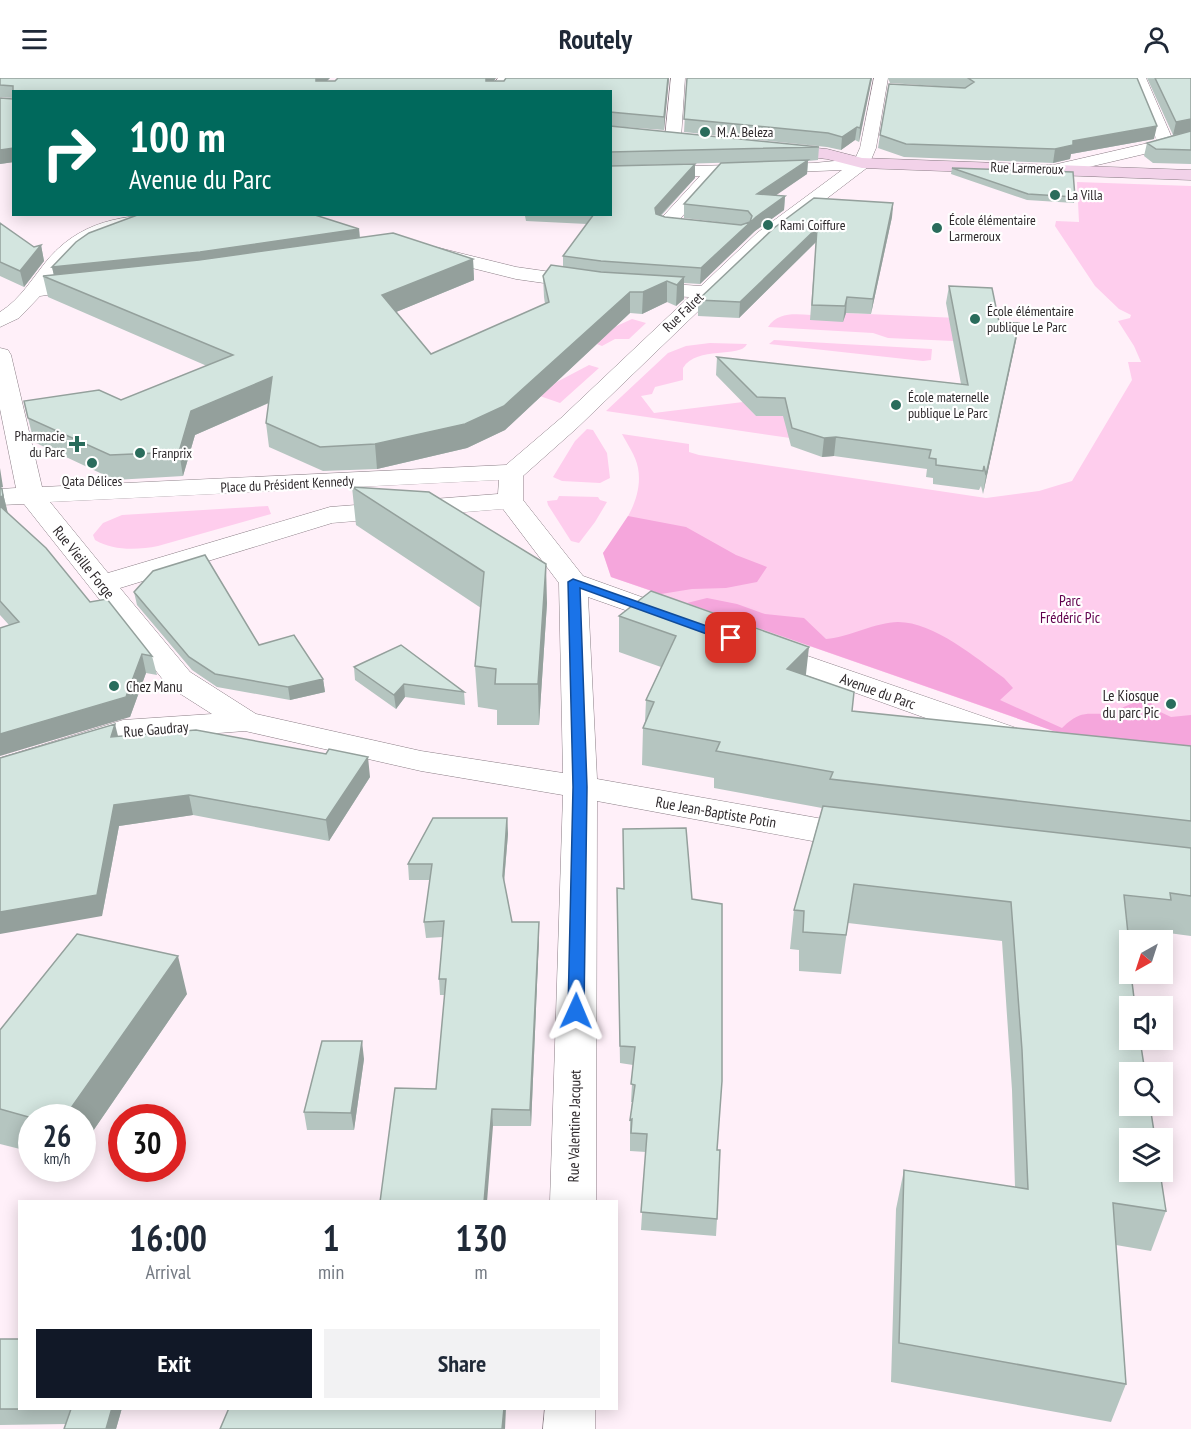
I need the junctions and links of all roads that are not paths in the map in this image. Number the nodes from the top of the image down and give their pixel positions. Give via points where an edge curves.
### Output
1 (506, 78) edge
2 (678, 78) edge
3 (1139, 78) edge
4 (884, 86) edge
5 (497, 90) edge
6 (673, 138) edge
7 (1191, 138) edge
8 (1166, 142) junction
9 (752, 146) edge
10 (862, 163) junction
11 (1059, 170) junction
12 (713, 172) junction
13 (612, 173) edge
14 (1191, 175) edge
15 (166, 216) edge
16 (719, 230) edge
17 (409, 247) edge
18 (112, 282) edge
19 (601, 285) edge
20 (624, 286) edge
21 (32, 291) junction
22 (704, 292) junction
23 (0, 321) edge
24 (0, 355) edge
25 (513, 472) junction
26 (31, 496) junction
27 (0, 497) edge
28 (510, 501) junction
29 (573, 582) junction
30 (103, 584) junction
31 (708, 630) edge
32 (742, 642) edge
33 (245, 721) junction
34 (1036, 747) edge
35 (0, 769) edge
36 (580, 787) junction
37 (888, 839) edge
38 (573, 1200) edge
39 (570, 1410) edge
40 (569, 1429) edge

1 - 5 street
2 - 6 street
3 - 8 street
4 - 10 street
7 - 8 street
8 - 11 street
9 - 10 main road, Rue Larmeroux via 827,154
10 - 11 main road, Rue Larmeroux
10 - 12 street
10 - 22 street, Rue Falret via 764,237
11 - 14 main road, Rue Larmeroux
12 - 13 street
12 - 16 street via 665,224
15 - 21 street via 113,226 74,244
17 - 19 street via 516,273
18 - 21 street
20 - 22 street
21 - 23 street
22 - 25 street, Rue Falret
24 - 26 street, Rue Vieille Forge
25 - 26 street, Place du Président Kennedy
25 - 28 street
26 - 27 street, Place du Président Kennedy
26 - 30 street, Rue Vieille Forge
28 - 29 street
28 - 30 street via 330,515
29 - 31 street
29 - 36 street, Rue Valentine Jacquet
30 - 33 street, Rue Vieille Forge via 178,680
32 - 34 street, Avenue du Parc
33 - 35 street, Rue Gaudray via 123,730
33 - 36 street, Rue Jean-Baptiste Potin via 421,761
36 - 37 street, Rue Jean-Baptiste Potin
36 - 38 street, Rue Valentine Jacquet
39 - 40 street

